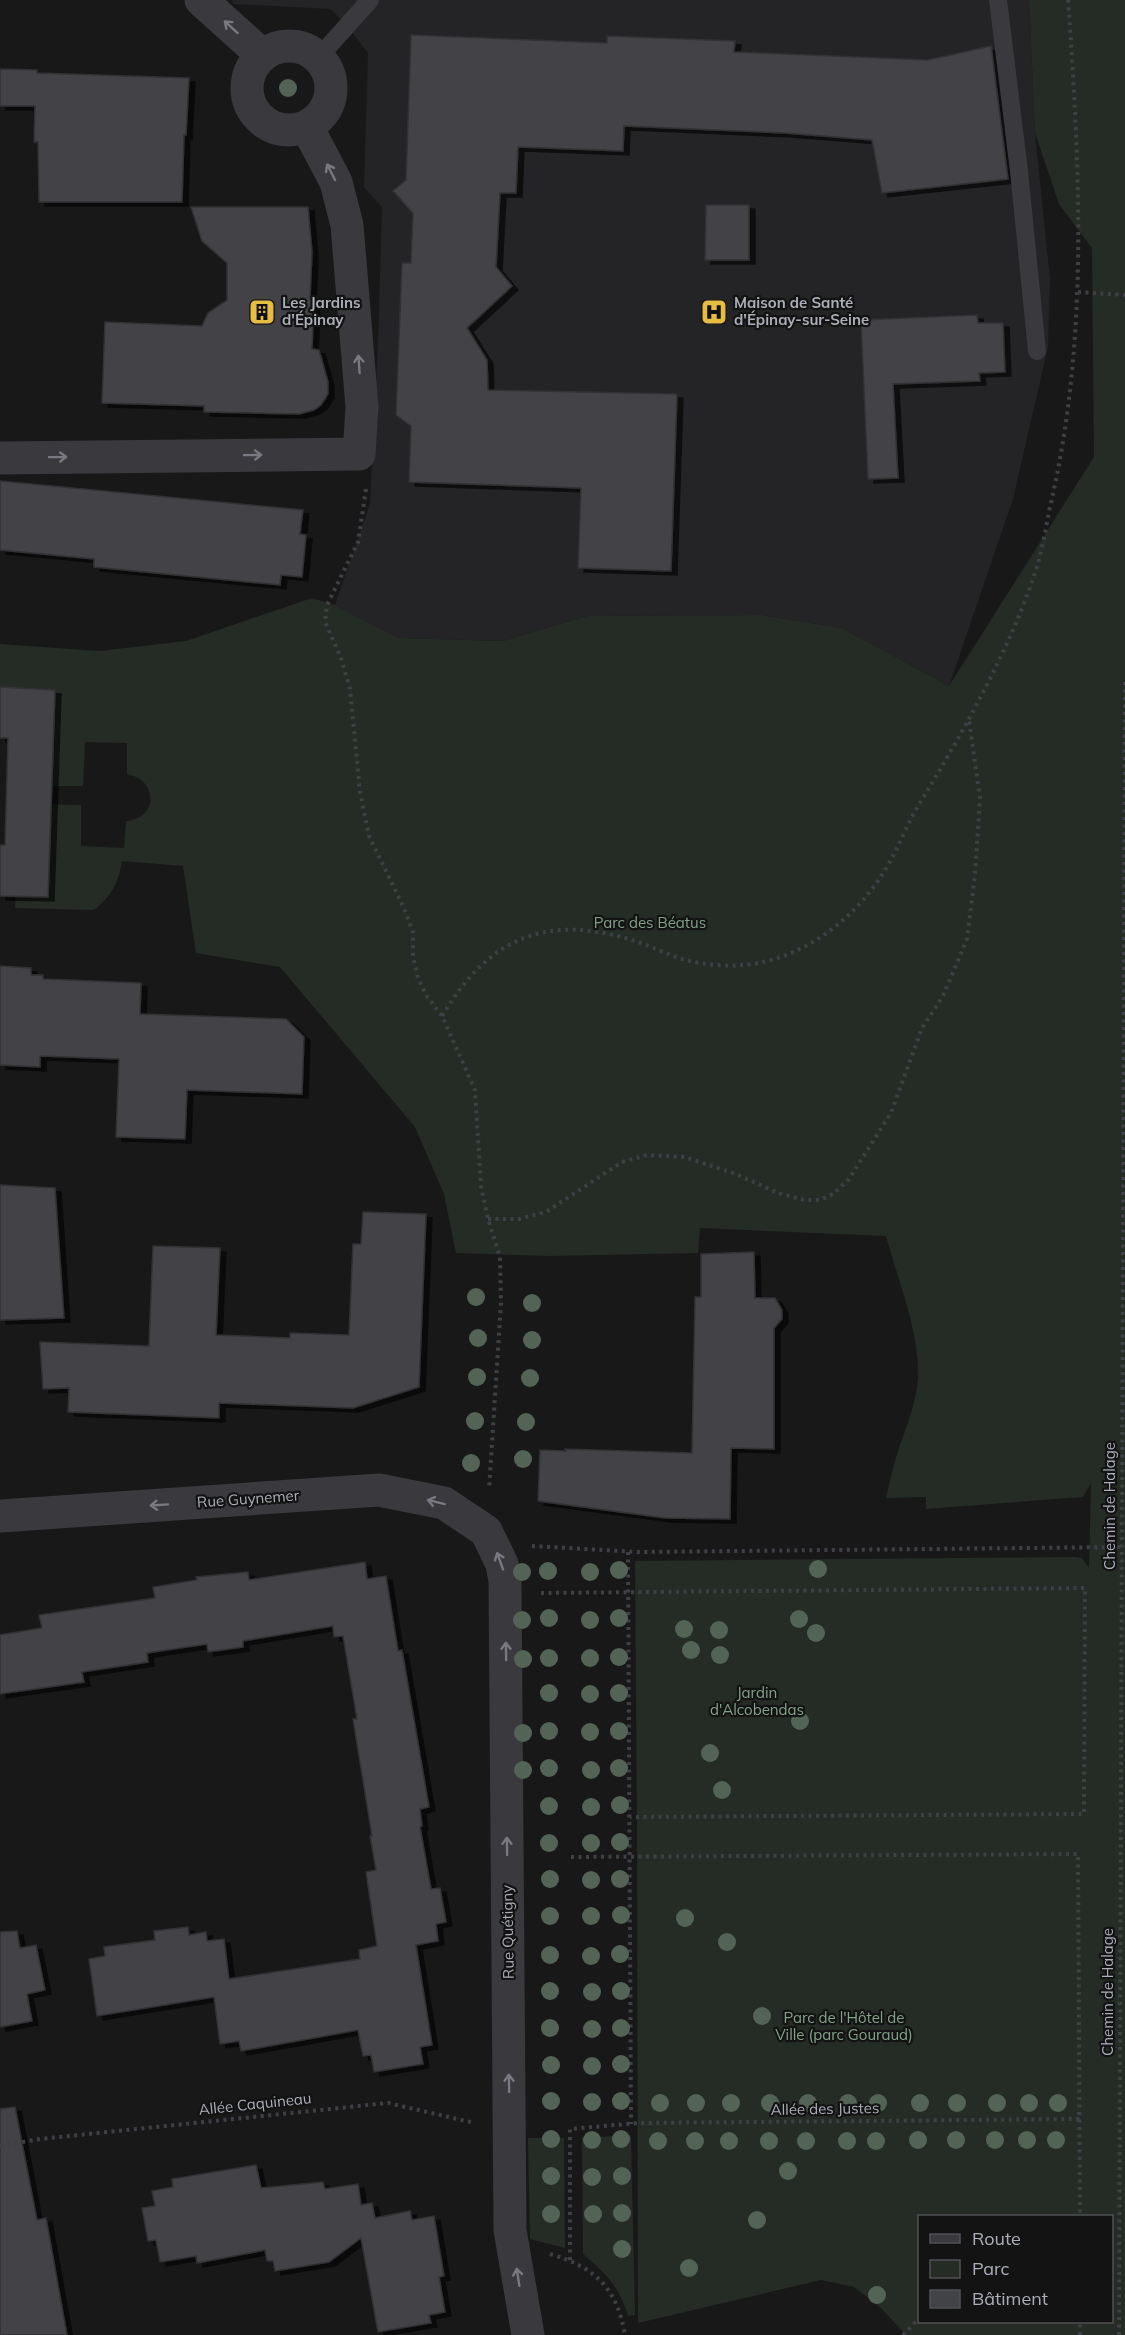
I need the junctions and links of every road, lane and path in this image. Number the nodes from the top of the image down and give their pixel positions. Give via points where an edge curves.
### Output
1 (201, 0) edge
2 (370, 0) edge
3 (998, 0) edge
4 (1068, 0) edge
5 (262, 54) junction
6 (319, 57) junction
7 (308, 127) junction
8 (1078, 292) junction
9 (1125, 295) edge
10 (1037, 351) dead end
11 (359, 454) junction
12 (0, 458) edge
13 (1125, 678) edge
14 (969, 719) junction
15 (442, 1016) junction
16 (488, 1219) junction
17 (0, 1516) edge
18 (489, 1537) junction
19 (1122, 1547) junction
20 (628, 1552) junction
21 (628, 1592) junction
22 (505, 1593) junction
23 (630, 1817) junction
24 (571, 1857) dead end
25 (630, 1857) junction
26 (1080, 2119) junction
27 (632, 2124) junction
28 (510, 2131) junction
29 (0, 2146) edge
30 (1080, 2215) edge
31 (512, 2243) junction
32 (570, 2260) junction
33 (918, 2319) edge
34 (528, 2335) edge
35 (625, 2335) edge
36 (903, 2335) edge
37 (1119, 2335) edge

5 -> 1 street
2 - 6 lane
3 - 10 lane
4 - 8 path via 1077,126
5 - 6 street via 284,45 309,50
5 - 7 street via 247,78 250,105 267,125 294,131
6 - 7 street via 331,81 331,95 327,108
11 -> 7 street via 362,407 347,225 336,182
8 - 9 path
8 - 14 path via 1071,399 1036,569
12 -> 11 street
11 - 15 path via 367,476 358,542 327,605 325,622 350,689 360,792 369,836 413,933 418,978
13 - 19 path, Chemin de Halage
14 - 15 path via 912,815 887,867 851,914 821,938 780,957 728,967 682,959 600,932 565,928 525,937 489,958 459,988
14 - 16 path via 980,798 967,939 943,996 922,1028 891,1113 849,1179 833,1194 819,1200 804,1200 684,1157 646,1155 622,1162 546,1212 519,1219
15 - 16 path via 475,1090
16 - 18 path via 500,1257 501,1303
18 -> 17 street, Rue Guynemer via 444,1503 379,1490
18 - 20 path
22 -> 18 street, Rue Quétigny via 502,1564
19 - 20 path
19 - 37 path, Chemin de Halage
20 - 21 path
21 - 22 path
21 - 23 path
21 - 23 path via 1085,1588 1083,1814
28 -> 22 street, Rue Quétigny
23 - 25 path
24 - 25 path
25 - 26 path via 1078,1854
25 - 27 path
26 - 27 path, Allée des Justes
26 - 30 path
27 - 32 path, Allée des Justes via 570,2130
28 - 29 path, Allée Caquineau via 388,2103
28 - 31 street, Rue Quétigny
31 - 32 path
34 -> 31 street, Rue Quétigny
32 - 35 path via 609,2289 619,2308
33 - 36 path

